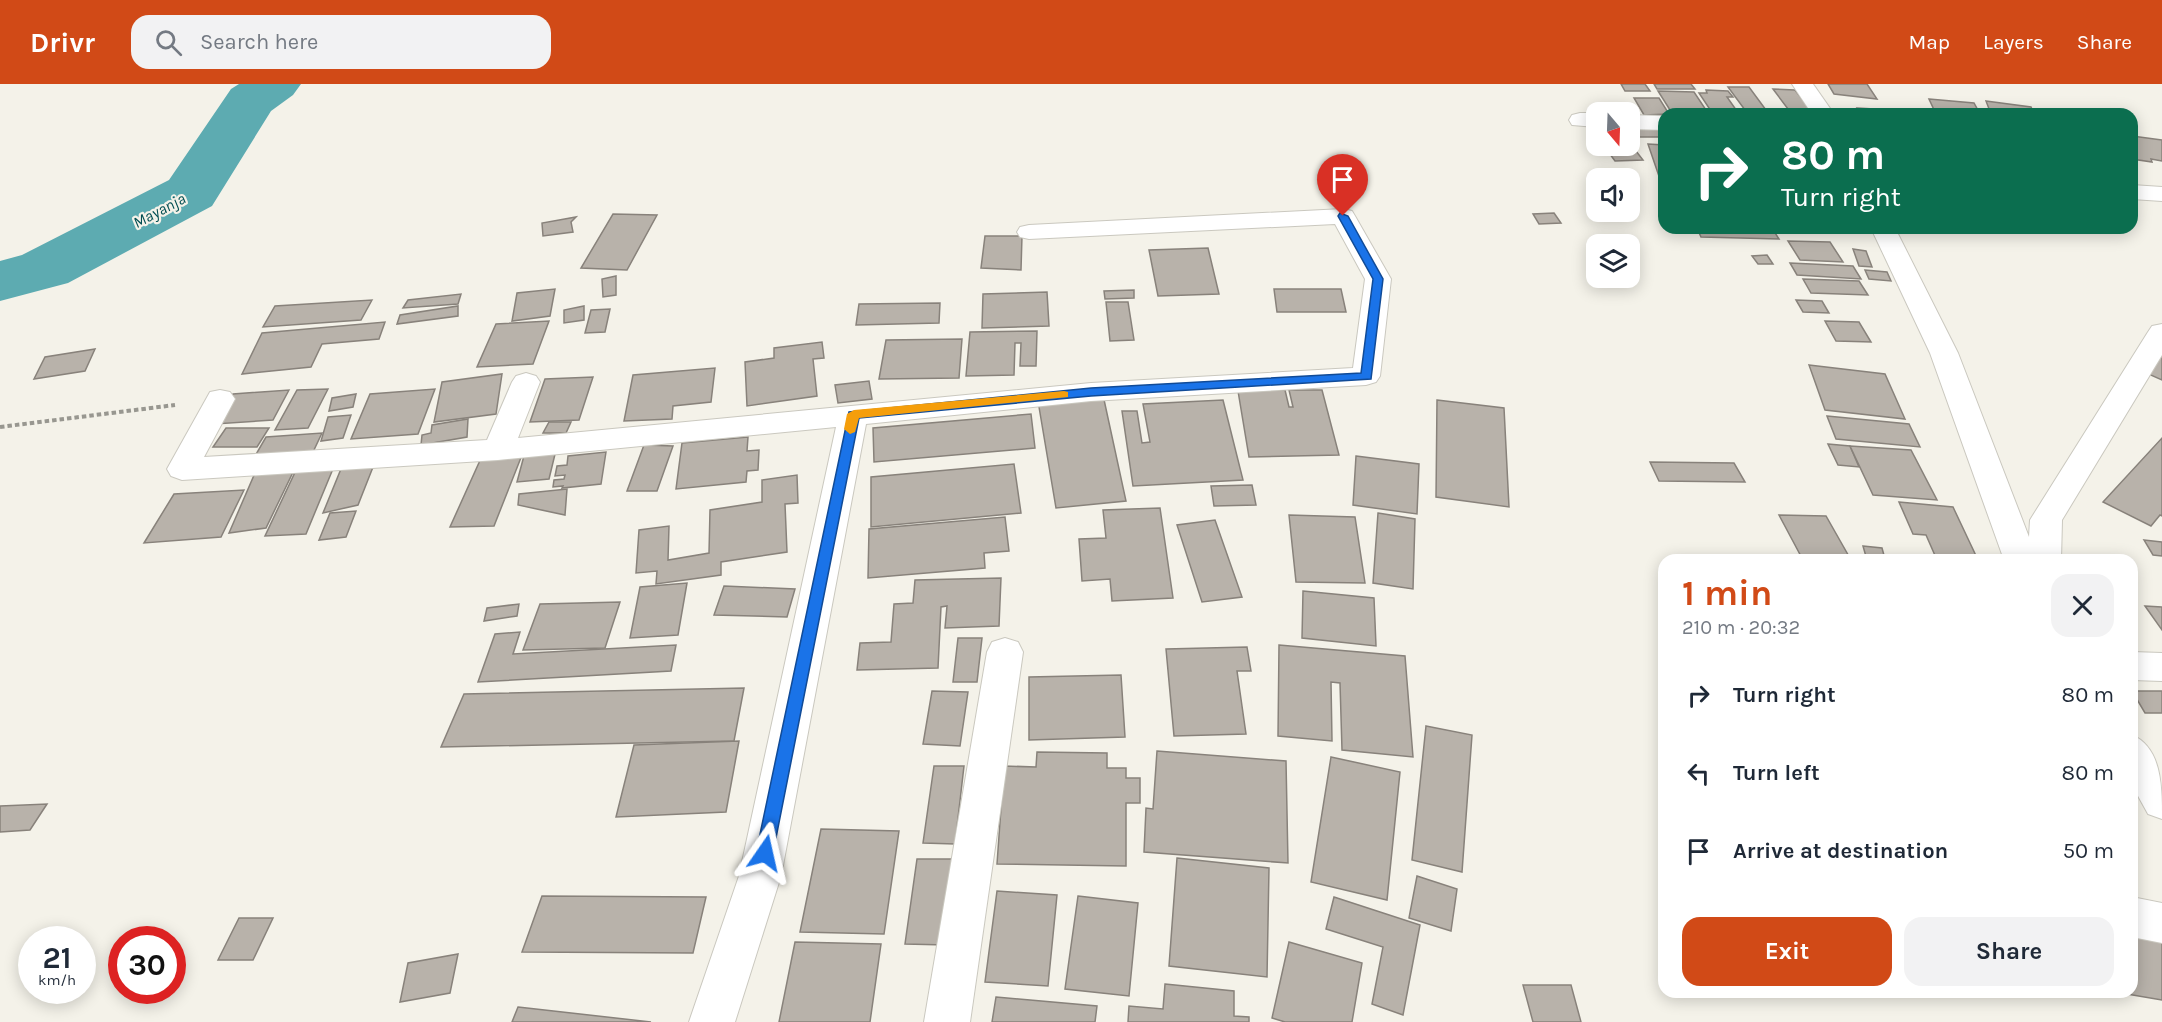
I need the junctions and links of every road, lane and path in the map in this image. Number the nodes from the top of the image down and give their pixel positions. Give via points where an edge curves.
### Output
1 (1802, 84) edge
2 (1819, 108) edge
3 (1640, 122) edge
4 (1658, 123) edge
5 (2138, 192) edge
6 (2162, 194) edge
7 (1029, 232) dead end
8 (1886, 234) edge
9 (2162, 332) edge
10 (526, 382) dead end
11 (220, 399) joint
12 (854, 414) junction
13 (0, 427) edge
14 (498, 450) junction
15 (2019, 554) edge
16 (2044, 554) edge
17 (1005, 652) dead end
18 (2138, 666) edge
19 (2162, 667) edge
20 (2138, 761) edge
21 (2162, 802) edge
22 (2138, 918) edge
23 (2162, 922) edge
24 (712, 1022) edge
25 (947, 1022) edge

1 - 2 street
3 - 4 street
5 - 6 street
7 - 12 street via 1343,216 1378,279 1366,376 1091,392
8 - 15 street via 1944,353
9 - 16 street via 2046,520
10 - 14 street
11 - 13 path
11 - 14 street via 182,469
12 - 14 street
12 - 24 street via 760,876
17 - 25 street
18 - 19 street
20 - 21 street
22 - 23 street

